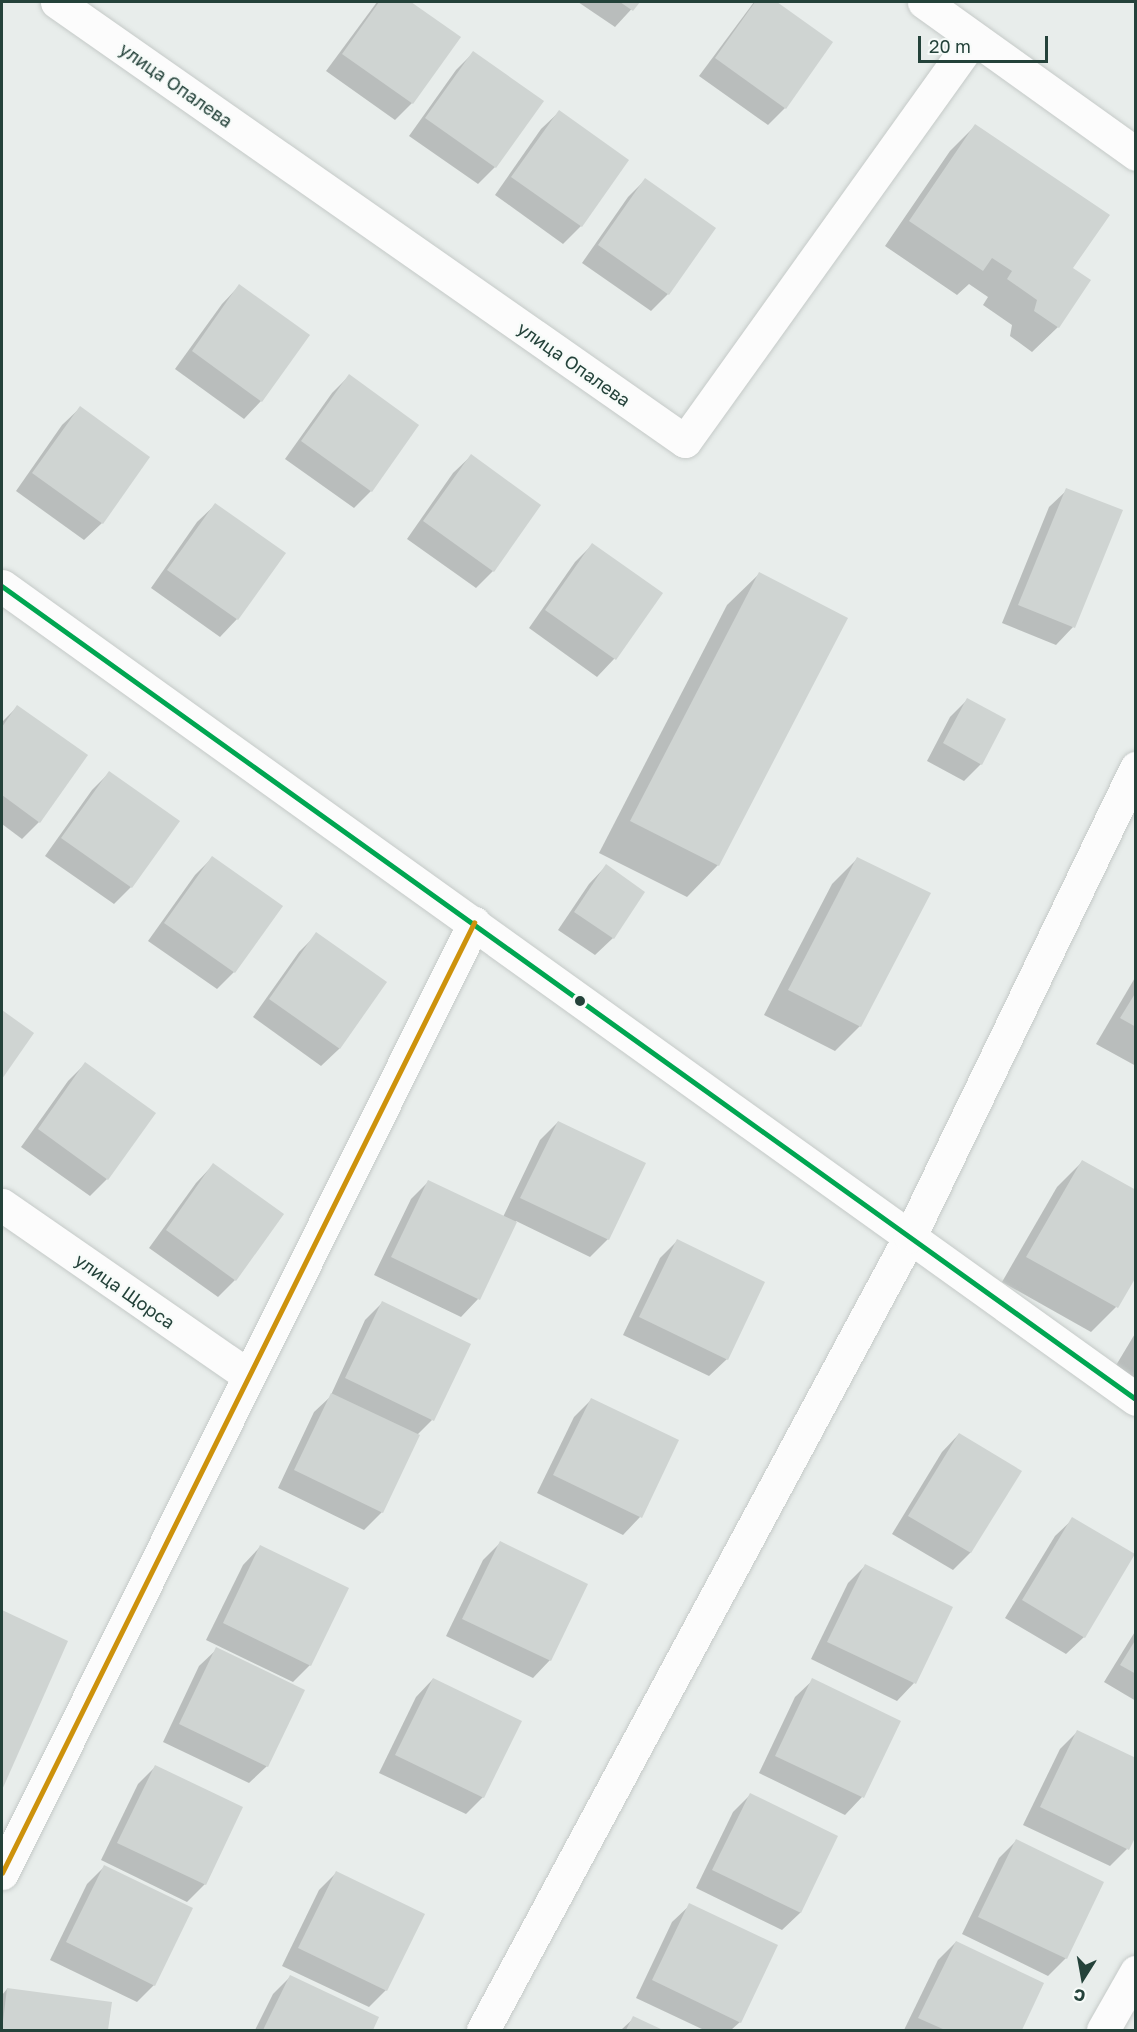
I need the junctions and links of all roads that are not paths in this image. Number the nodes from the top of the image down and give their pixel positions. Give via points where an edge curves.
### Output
1 (57, 2) edge
2 (924, 2) edge
3 (973, 38) junction
4 (1136, 154) edge
5 (2, 586) edge
6 (1136, 768) edge
7 (474, 923) junction
8 (2, 1205) edge
9 (910, 1236) junction
10 (249, 1376) junction
11 (1136, 1399) edge
12 (2, 1873) edge
13 (1136, 1972) edge
14 (483, 2031) edge
15 (1103, 2031) edge

1 - 3 street, улица Опалева via 685,441
2 - 3 street
3 - 4 street
5 - 7 street
6 - 9 street
7 - 9 street
7 - 10 street
8 - 10 street, улица Щорса
9 - 11 street
9 - 14 street
10 - 12 street
13 - 15 street

